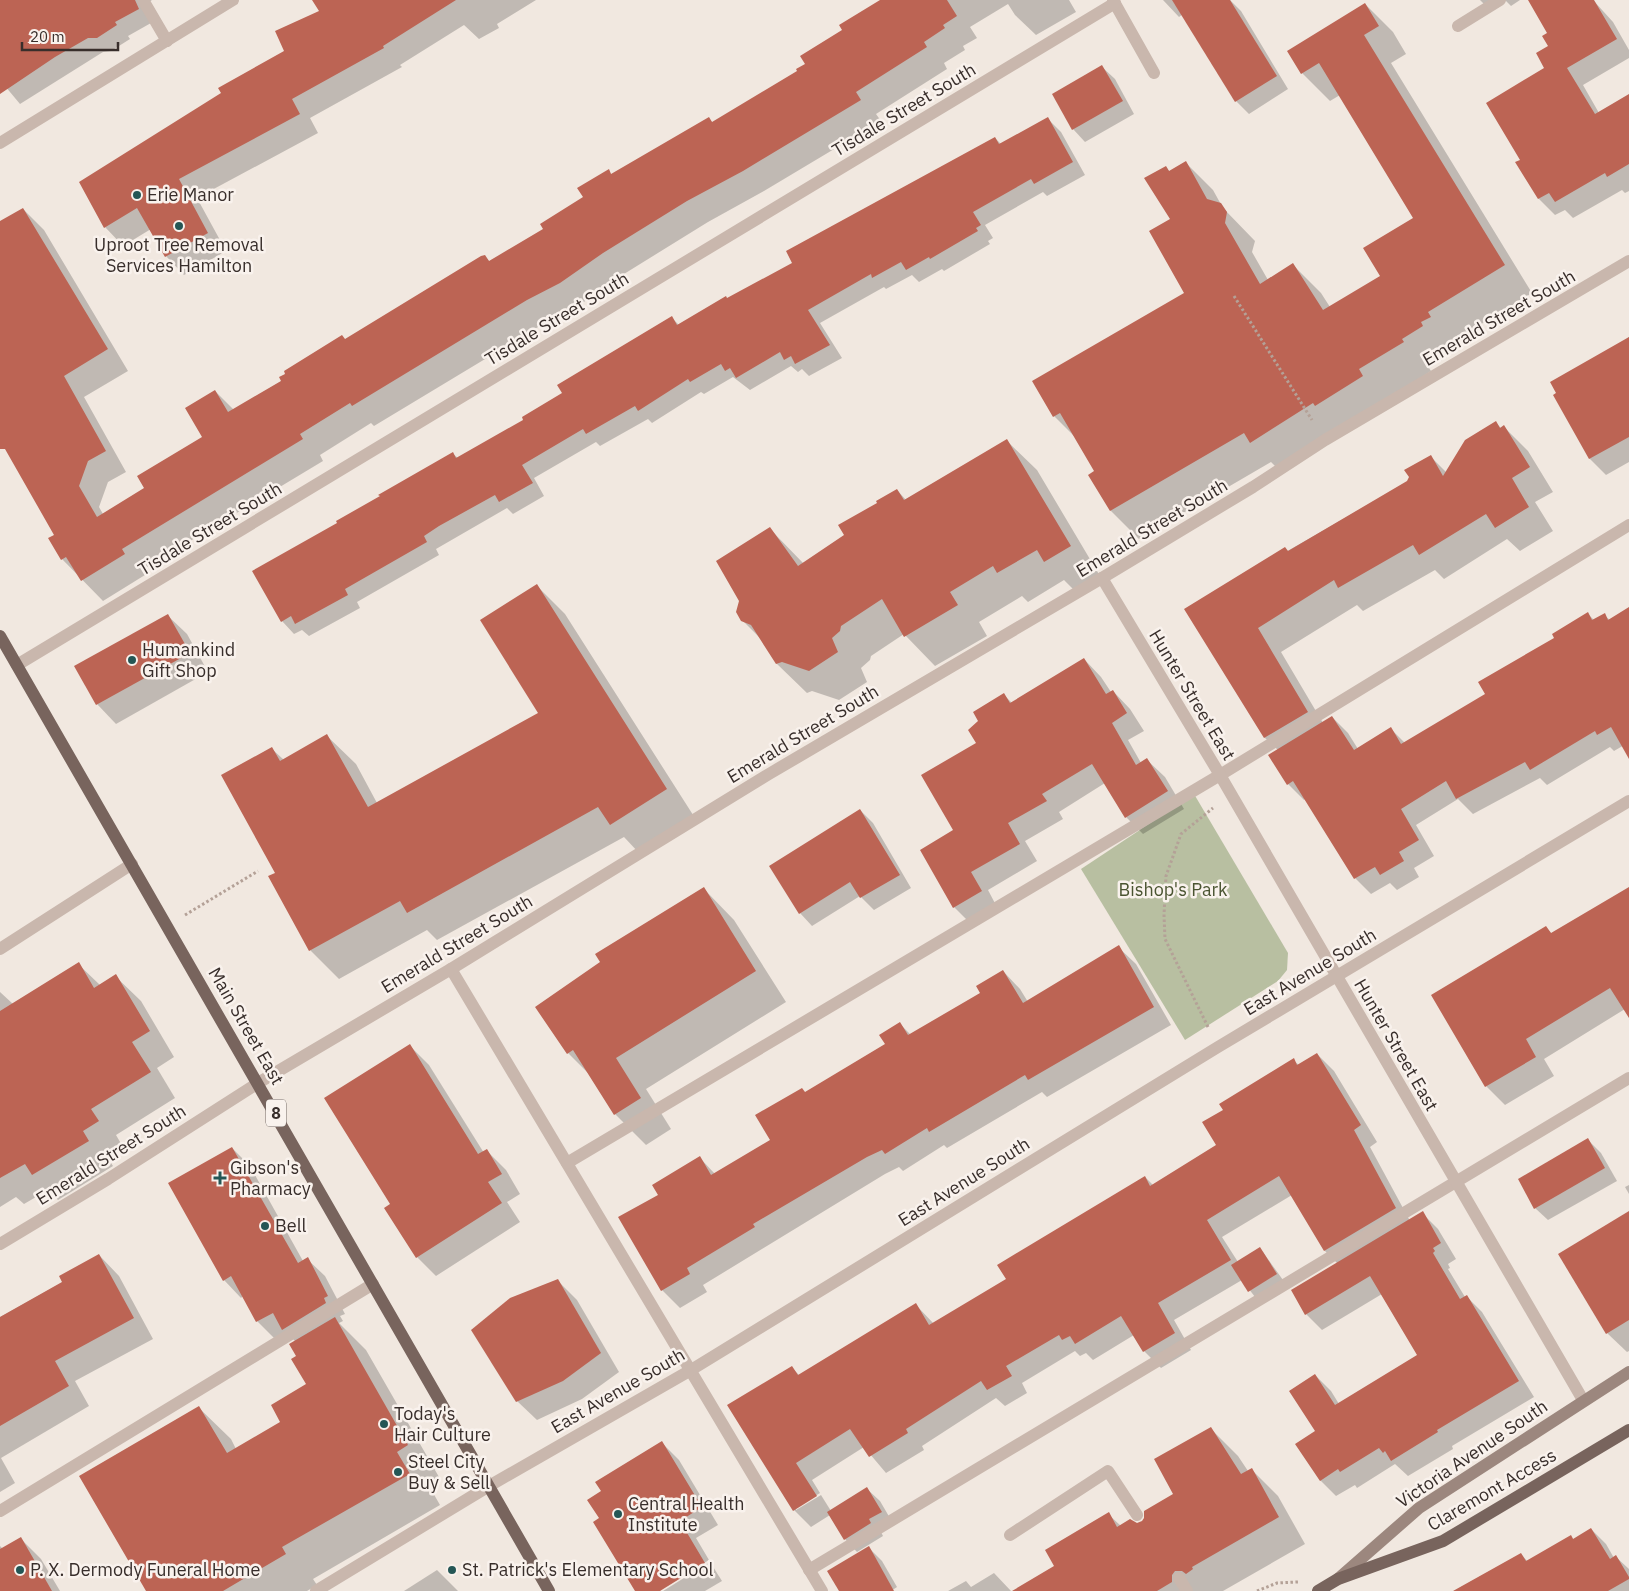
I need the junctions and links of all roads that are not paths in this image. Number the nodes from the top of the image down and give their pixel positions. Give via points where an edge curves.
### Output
1 (143, 0) edge
2 (233, 0) edge
3 (1500, 0) edge
4 (1114, 2) edge
5 (1458, 26) dead end
6 (167, 41) junction
7 (1154, 73) dead end
8 (0, 143) edge
9 (1629, 261) edge
10 (1629, 525) edge
11 (1102, 578) junction
12 (0, 636) edge
13 (17, 665) junction
14 (1220, 775) junction
15 (1629, 800) edge
16 (132, 864) junction
17 (0, 949) edge
18 (451, 969) junction
19 (1336, 978) junction
20 (1629, 1078) edge
21 (258, 1083) junction
22 (566, 1163) junction
23 (1455, 1182) junction
24 (0, 1244) edge
25 (373, 1284) junction
26 (690, 1370) junction
27 (1629, 1372) edge
28 (1583, 1400) junction
29 (1629, 1430) edge
30 (489, 1486) junction
31 (0, 1511) edge
32 (1137, 1515) dead end
33 (1010, 1535) dead end
34 (809, 1570) junction
35 (1179, 1578) dead end
36 (1338, 1579) junction
37 (316, 1591) edge
38 (549, 1591) edge
39 (822, 1591) edge
40 (1187, 1591) edge
41 (1318, 1591) edge

1 - 6 street
2 - 6 street
3 - 5 street
4 - 7 street, Tisdale Street South
4 - 13 street, Tisdale Street South
6 - 8 street
9 - 11 street, Emerald Street South via 1325,440
10 - 14 street
11 - 14 street, Hunter Street East
11 - 18 street, Emerald Street South via 795,759
12 - 13 main road, Main Street East / 8
13 - 16 main road, Main Street East / 8
14 - 19 street, Hunter Street East
14 - 22 street
15 - 19 street, East Avenue South
16 - 17 street
16 - 21 main road, Main Street East / 8
18 - 21 street, Emerald Street South
18 - 22 street
19 - 23 street, Hunter Street East
19 - 26 street, East Avenue South
20 - 23 street
21 - 24 street, Emerald Street South
21 - 25 main road, Main Street East / 8
22 - 26 street
23 - 28 street, Hunter Street East
23 - 34 street
25 - 30 main road, Main Street East / 8
25 - 31 street
26 - 30 street, East Avenue South
26 - 34 street
27 - 28 street, Victoria Avenue South
28 - 36 street, Victoria Avenue South via 1419,1508
29 - 36 main road, Claremont Access via 1443,1541
30 - 37 street, East Avenue South
30 - 38 main road, Main Street East / 8
32 - 33 street via 1108,1470
34 - 39 street
35 - 40 street
36 - 41 main road, Victoria Avenue South

